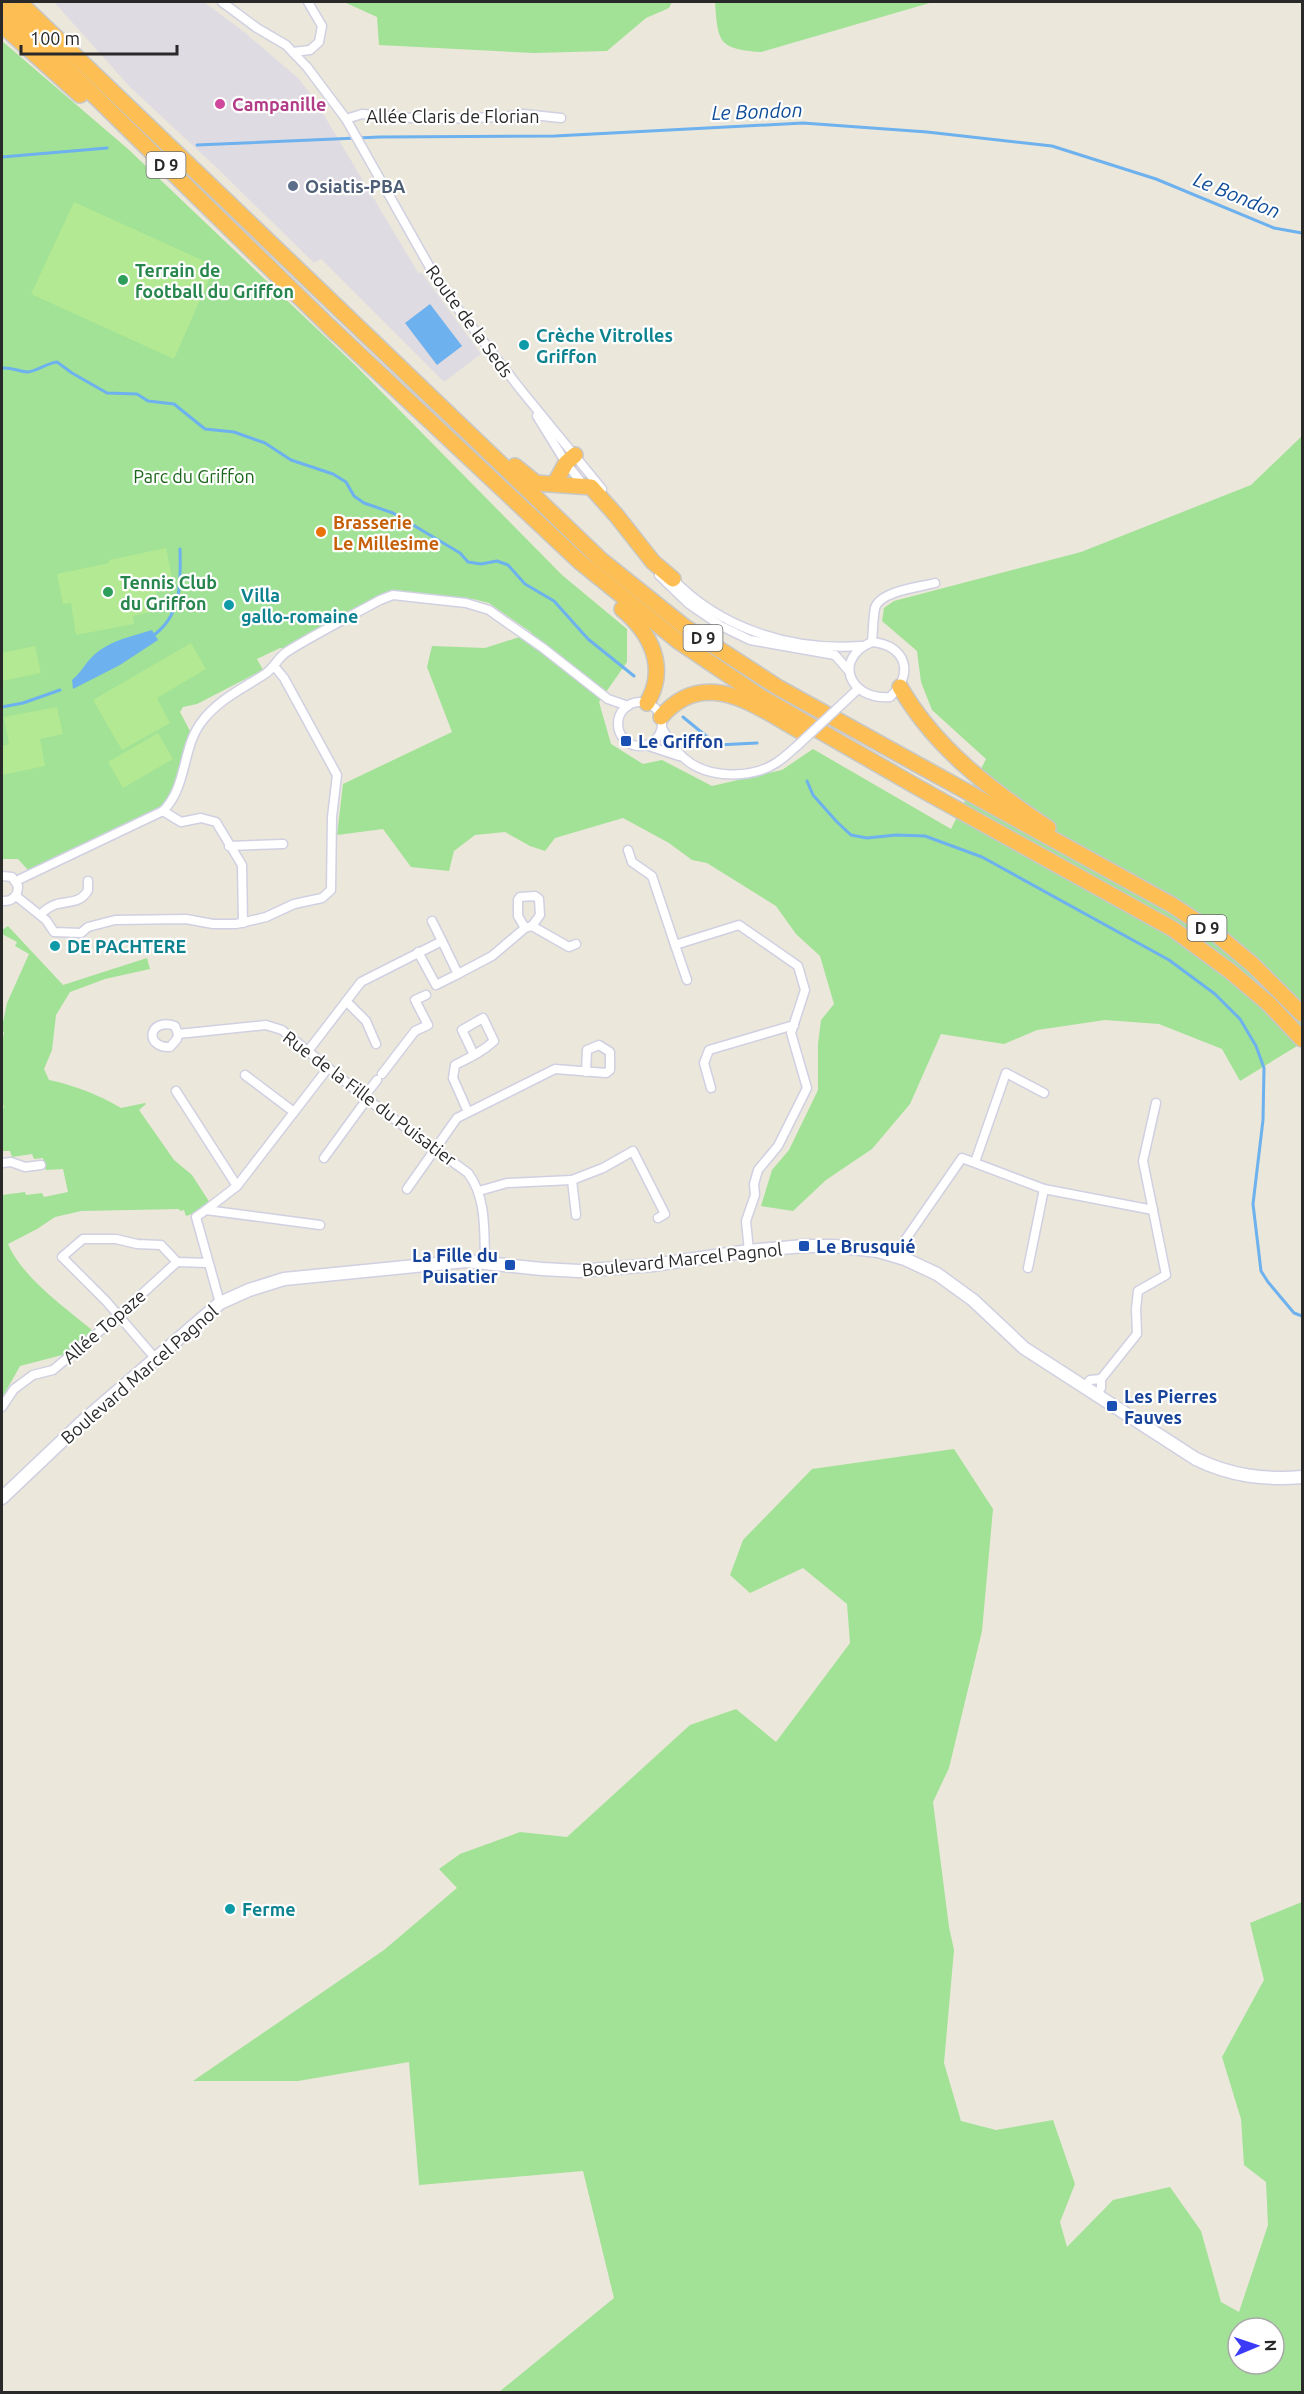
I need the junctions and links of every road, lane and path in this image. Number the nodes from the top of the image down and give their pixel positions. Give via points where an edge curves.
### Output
1 (19, 2) edge
2 (32, 2) edge
3 (222, 2) edge
4 (308, 2) edge
5 (2, 5) edge
6 (2, 25) edge
7 (293, 52) junction
8 (561, 118) dead end
9 (348, 123) junction
10 (179, 155) junction
11 (280, 276) junction
12 (338, 308) junction
13 (330, 327) junction
14 (571, 459) junction
15 (555, 483) junction
16 (585, 486) junction
17 (673, 579) junction
18 (935, 583) dead end
19 (872, 642) junction
20 (861, 646) junction
21 (274, 666) junction
22 (849, 671) junction
23 (900, 687) junction
24 (858, 689) junction
25 (608, 699) junction
26 (647, 703) junction
27 (628, 706) junction
28 (662, 722) junction
29 (618, 723) junction
30 (646, 745) junction
31 (682, 758) junction
32 (919, 788) junction
33 (163, 811) junction
34 (283, 844) dead end
35 (229, 846) junction
36 (628, 850) dead end
37 (2, 876) edge
38 (16, 881) junction
39 (88, 881) dead end
40 (1131, 882) junction
41 (16, 896) junction
42 (2, 901) edge
43 (40, 915) junction
44 (432, 921) dead end
45 (243, 923) junction
46 (442, 941) junction
47 (576, 944) dead end
48 (675, 945) junction
49 (418, 952) junction
50 (1230, 971) junction
51 (458, 974) junction
52 (687, 980) dead end
53 (1274, 986) junction
54 (431, 990) junction
55 (346, 1001) junction
56 (1302, 1009) edge
57 (1302, 1014) edge
58 (794, 1025) junction
59 (178, 1034) dead end
60 (1302, 1039) edge
61 (376, 1044) dead end
62 (1302, 1049) edge
63 (308, 1051) junction
64 (474, 1055) dead end
65 (328, 1068) junction
66 (586, 1072) dead end
67 (246, 1075) dead end
68 (711, 1088) dead end
69 (177, 1090) dead end
70 (1044, 1093) dead end
71 (366, 1098) junction
72 (1156, 1103) dead end
73 (294, 1112) junction
74 (468, 1112) junction
75 (435, 1148) junction
76 (324, 1158) dead end
77 (975, 1162) junction
78 (2, 1163) edge
79 (41, 1165) dead end
80 (572, 1180) junction
81 (237, 1186) junction
82 (407, 1189) dead end
83 (1044, 1189) junction
84 (479, 1191) junction
85 (206, 1210) junction
86 (1154, 1210) junction
87 (576, 1215) dead end
88 (658, 1218) dead end
89 (320, 1225) dead end
90 (749, 1251) junction
91 (894, 1256) junction
92 (177, 1262) junction
93 (485, 1262) junction
94 (208, 1263) junction
95 (1028, 1268) dead end
96 (220, 1303) junction
97 (119, 1315) junction
98 (155, 1358) junction
99 (1101, 1379) junction
100 (1084, 1388) junction
101 (1096, 1396) junction
102 (2, 1407) edge
103 (1302, 1477) edge
104 (2, 1498) edge

1 - 10 highway, D 9
2 - 10 highway
3 - 7 street, Route de la Seds
4 - 7 street via 322,26 319,42 310,50
5 - 11 highway, D 9
6 - 11 highway
7 - 9 street, Route de la Seds
8 - 9 street, Allée Claris de Florian via 524,114 424,119 362,114
9 - 14 street, Route de la Seds via 441,287
10 - 12 highway, D 9
11 - 13 highway, D 9
12 - 15 highway via 529,479
12 - 40 highway, D 9 via 600,559 685,627 779,688
13 - 26 highway via 541,538 636,620 655,655 655,690
13 - 32 highway, D 9 via 580,562 678,641 761,697
14 - 15 highway
14 - 16 street, Route de la Seds
14 - 17 street, Route de la Seds
15 - 16 highway
16 - 17 highway via 598,494 653,562
16 - 22 street, Route de la Seds via 668,586 721,626 750,640 835,655
17 - 20 street, Route de la Seds via 725,620 752,632 805,643
18 - 19 street via 881,599 875,606
19 - 20 street
19 - 23 street via 886,643 898,651 904,675
20 - 22 street via 852,657
21 - 25 street via 286,652 393,595 450,600 489,610
21 - 33 street via 213,707 193,736 177,791
21 - 45 street via 337,775 331,890 322,898
22 - 24 street
23 - 24 street via 890,697 867,695
23 - 40 highway via 933,733 962,764 1010,802
24 - 31 street, bridge via 775,764 749,774 716,774
25 - 27 street
25 - 29 street
26 - 27 street
26 - 28 street
27 - 29 street
28 - 30 street via 657,738
28 - 31 street via 670,744
28 - 32 highway via 670,706 687,696 724,692 845,756
29 - 30 street via 632,745
30 - 31 street
32 - 50 highway, D 9 via 1173,929
33 - 35 street via 181,822 201,818 216,822
33 - 38 street
34 - 35 street
35 - 45 street via 242,865
36 - 48 street via 632,861 652,876
37 - 38 street
38 - 41 street
39 - 43 street via 88,890 80,899 57,904
40 - 53 highway, D 9 via 1216,933
41 - 42 street
41 - 43 street
43 - 45 street via 54,932 66,933 81,933 88,927 115,920
44 - 46 street
46 - 49 street
46 - 51 street
47 - 51 street via 568,947 529,927 492,956
48 - 52 street
48 - 58 street via 739,925 755,935 798,966 805,990
49 - 54 street
49 - 55 street via 361,982
50 - 60 highway, D 9
50 - 62 highway
51 - 54 street
53 - 56 highway
53 - 57 highway, D 9
54 - 71 street via 415,1000 428,1025 415,1031
55 - 61 street via 366,1021
55 - 63 street
58 - 68 street via 709,1050 704,1063
58 - 90 street via 791,1033 807,1088 778,1146 758,1170 746,1221
59 - 63 street, Rue de la Fille du Puisatier via 266,1025 282,1030
63 - 65 street, Rue de la Fille du Puisatier
64 - 74 street via 454,1065 453,1078
65 - 71 street, Rue de la Fille du Puisatier
65 - 73 street
66 - 74 street via 555,1069
67 - 73 street
69 - 81 street
70 - 77 street via 1006,1073
71 - 75 street, Rue de la Fille du Puisatier
71 - 76 street
72 - 86 street via 1143,1161
73 - 81 street
74 - 75 street via 457,1118
75 - 82 street
75 - 84 street, Rue de la Fille du Puisatier via 468,1173
77 - 83 street
77 - 91 street via 962,1158
78 - 79 street
80 - 84 street via 507,1183
80 - 87 street
80 - 88 street via 633,1151 665,1214
81 - 85 street
83 - 86 street
83 - 95 street
84 - 93 street, Rue de la Fille du Puisatier
85 - 89 street
85 - 94 street via 196,1217
86 - 99 street via 1166,1275 1138,1291 1137,1334
90 - 91 street, Boulevard Marcel Pagnol via 834,1246
90 - 93 street, Boulevard Marcel Pagnol via 579,1271
91 - 100 street, Boulevard Marcel Pagnol via 937,1274 961,1290 1024,1348
92 - 94 street
92 - 97 street, Allée Topaze
92 - 97 street via 162,1245 137,1245 116,1239 83,1239 62,1257
93 - 96 street, Boulevard Marcel Pagnol via 440,1262 284,1279
94 - 96 street
96 - 98 street, Boulevard Marcel Pagnol
97 - 98 street
97 - 102 street, Allée Topaze via 53,1370 33,1375 14,1389
98 - 104 street, Boulevard Marcel Pagnol
99 - 100 street via 1090,1380
99 - 101 street
100 - 101 street, Boulevard Marcel Pagnol
101 - 103 street, Boulevard Marcel Pagnol via 1212,1467 1255,1478

